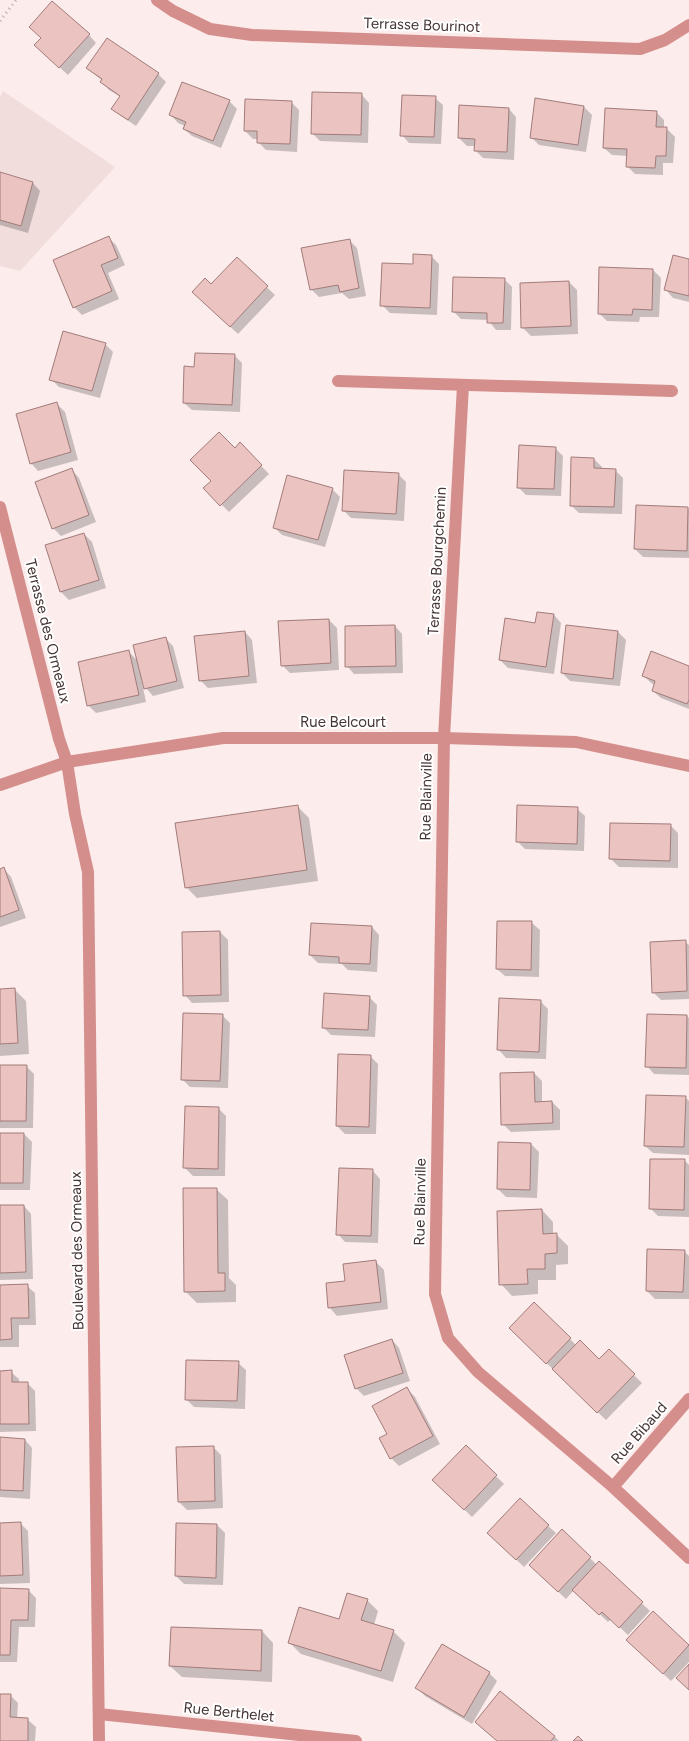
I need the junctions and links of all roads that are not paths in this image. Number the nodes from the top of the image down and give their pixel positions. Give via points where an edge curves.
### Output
1 (157, 0) edge
2 (689, 25) edge
3 (338, 381) dead end
4 (463, 385) junction
5 (672, 391) dead end
6 (0, 507) edge
7 (444, 738) junction
8 (67, 762) junction
9 (689, 766) edge
10 (0, 785) edge
11 (689, 1399) edge
12 (613, 1487) junction
13 (689, 1558) edge
14 (99, 1714) junction
15 (99, 1741) edge
16 (356, 1741) edge

1 - 2 street, Terrasse Bourinot via 210,29 252,35 640,49 666,40
3 - 4 street
4 - 5 street
4 - 7 street, Terrasse Bourgchemin
6 - 8 street, Terrasse des Ormeaux
7 - 8 street, Rue Belcourt via 223,738
7 - 9 street, Rue Belcourt via 576,742
7 - 12 street, Rue Blainville via 435,1294 448,1338 478,1372
8 - 10 street, Rue Belcourt
8 - 14 street, Boulevard des Ormeaux via 88,872
11 - 12 street, Rue Bibaud
12 - 13 street, Rue Blainville
14 - 15 street, Boulevard des Ormeaux
14 - 16 street, Rue Berthelet

